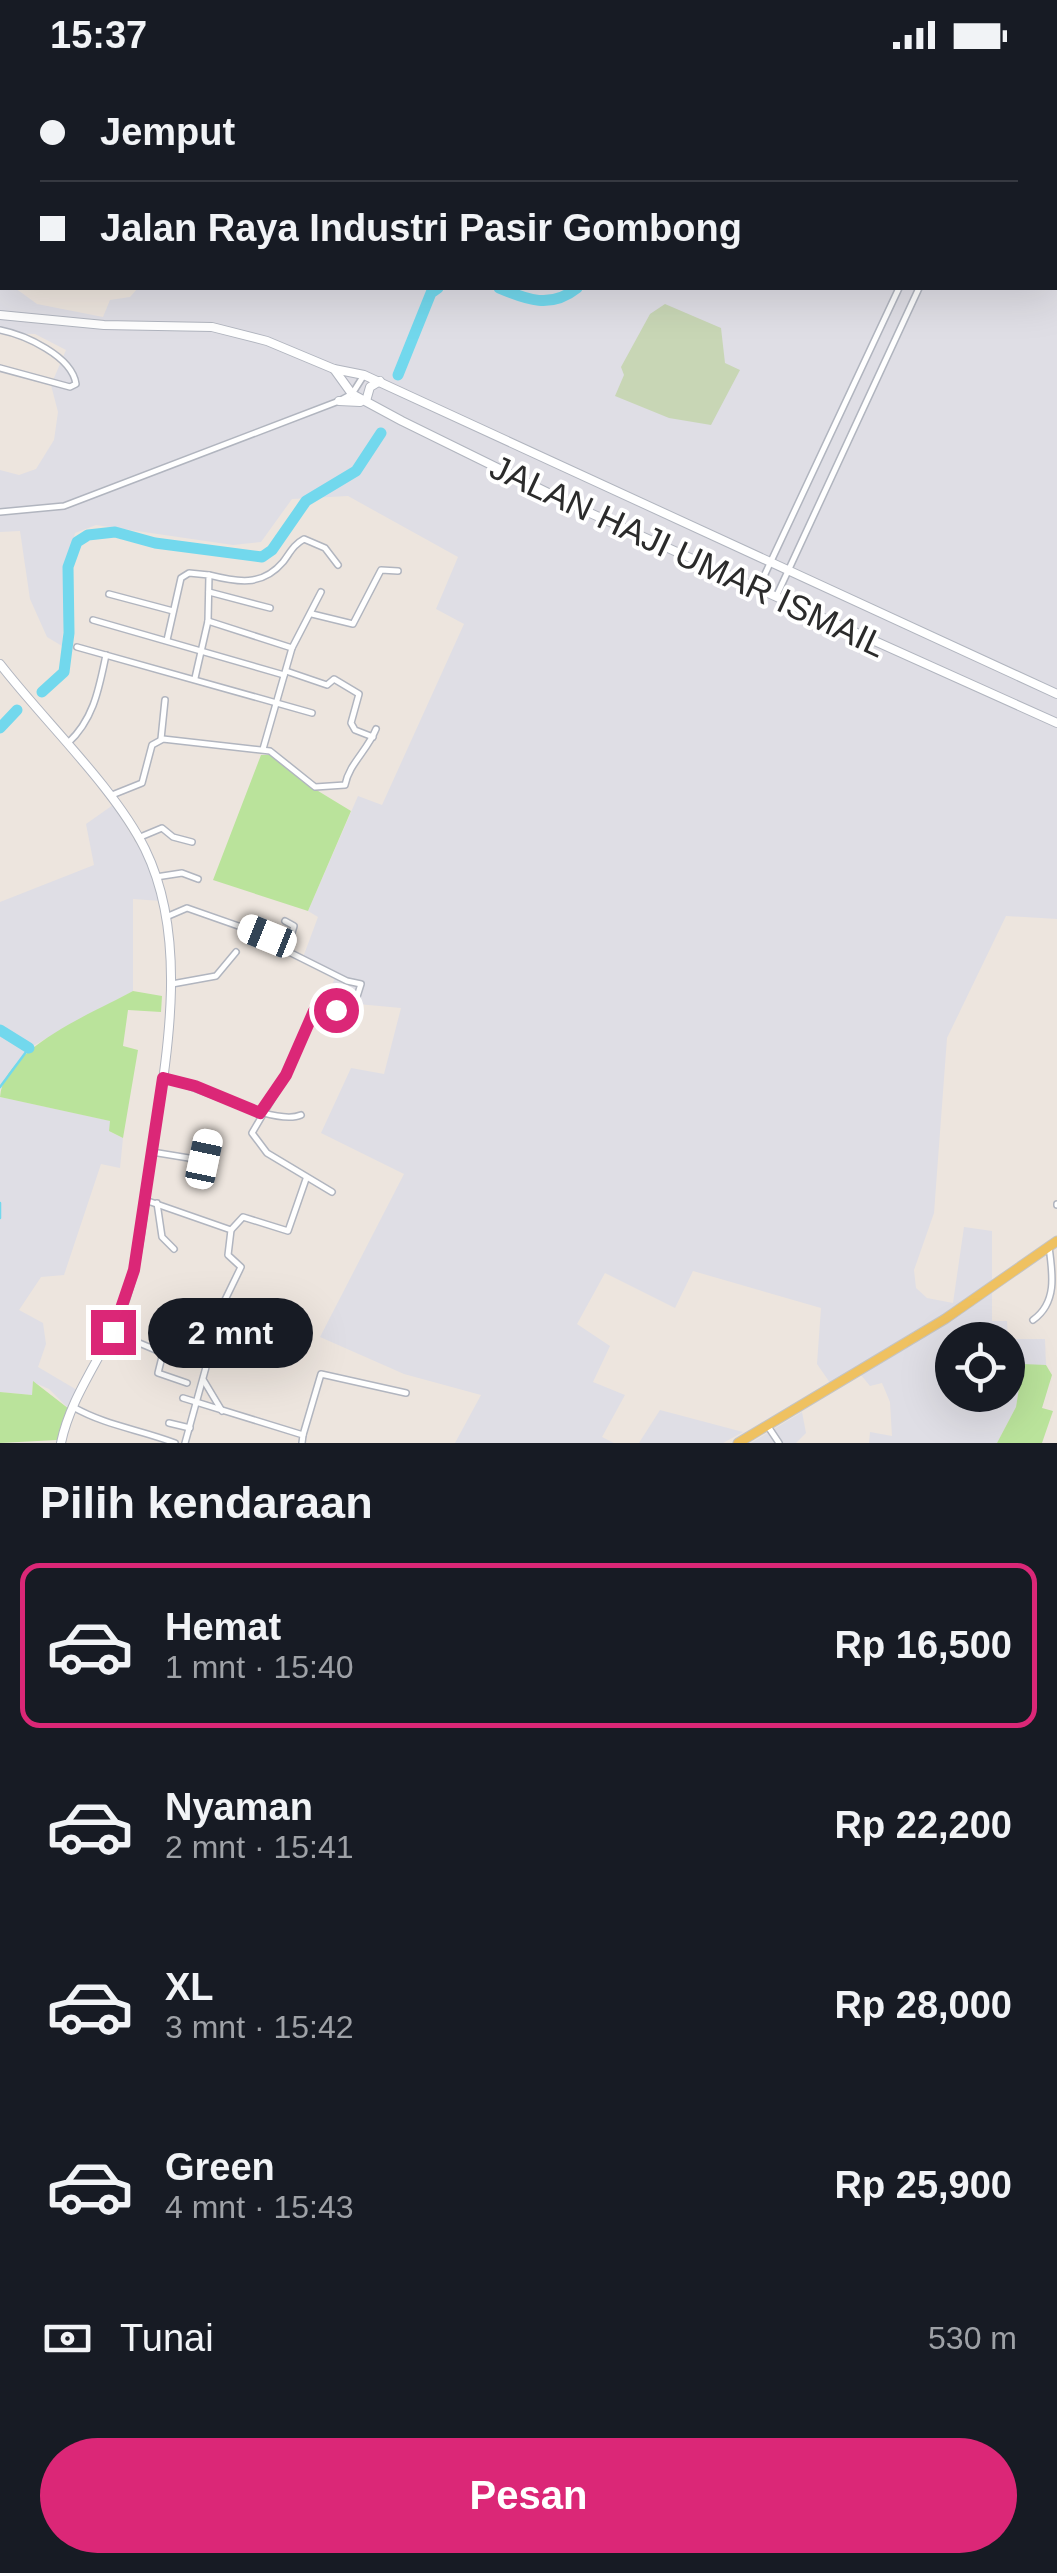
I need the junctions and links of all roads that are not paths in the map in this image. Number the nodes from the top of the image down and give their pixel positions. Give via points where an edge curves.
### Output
1 (898, 290) edge
2 (918, 290) edge
3 (0, 315) edge
4 (0, 330) edge
5 (0, 368) edge
6 (334, 369) junction
7 (364, 374) junction
8 (382, 382) junction
9 (352, 394) junction
10 (340, 400) junction
11 (369, 403) junction
12 (0, 512) edge
13 (771, 562) junction
14 (338, 566) dead end
15 (398, 570) dead end
16 (789, 570) junction
17 (209, 575) junction
18 (758, 589) junction
19 (210, 592) junction
20 (321, 592) dead end
21 (108, 594) dead end
22 (776, 597) junction
23 (270, 608) dead end
24 (172, 612) junction
25 (312, 614) junction
26 (92, 620) dead end
27 (208, 620) junction
28 (167, 640) junction
29 (78, 648) dead end
30 (292, 648) junction
31 (203, 650) junction
32 (106, 655) junction
33 (0, 664) edge
34 (284, 673) junction
35 (195, 678) junction
36 (1057, 694) edge
37 (166, 700) dead end
38 (277, 702) junction
39 (312, 713) dead end
40 (1057, 723) edge
41 (161, 739) junction
42 (66, 745) junction
43 (263, 750) junction
44 (108, 796) junction
45 (138, 838) junction
46 (192, 842) dead end
47 (156, 877) junction
48 (198, 879) dead end
49 (164, 918) junction
50 (285, 921) dead end
51 (287, 949) junction
52 (236, 952) dead end
53 (168, 984) junction
54 (163, 1078) junction
55 (260, 1113) junction
56 (300, 1115) dead end
57 (209, 1134) dead end
58 (152, 1152) junction
59 (306, 1178) junction
60 (332, 1192) dead end
61 (145, 1200) junction
62 (157, 1203) junction
63 (231, 1230) junction
64 (1053, 1244) edge
65 (174, 1248) dead end
66 (1033, 1320) dead end
67 (113, 1332) junction
68 (163, 1352) junction
69 (207, 1361) junction
70 (203, 1379) junction
71 (187, 1383) dead end
72 (406, 1393) dead end
73 (184, 1398) dead end
74 (197, 1404) junction
75 (73, 1407) junction
76 (223, 1413) junction
77 (169, 1423) dead end
78 (767, 1425) junction
79 (190, 1428) junction
80 (302, 1439) edge
81 (162, 1441) edge
82 (61, 1443) edge
83 (175, 1443) edge
84 (185, 1443) edge
85 (738, 1443) edge
86 (779, 1443) edge

1 - 13 street
2 - 16 street
3 - 6 main road, JALAN HAJI UMAR ISMAIL via 223,329
4 - 5 street via 32,340 68,368 76,384
6 - 7 main road, JALAN HAJI UMAR ISMAIL
6 - 9 main road, JALAN HAJI UMAR ISMAIL
7 - 8 main road, JALAN HAJI UMAR ISMAIL
7 - 9 street
8 - 11 main road via 370,387
8 - 13 main road, JALAN HAJI UMAR ISMAIL
9 - 10 street
9 - 11 main road, JALAN HAJI UMAR ISMAIL
10 - 11 main road
10 - 12 street via 64,506
11 - 18 main road, JALAN HAJI UMAR ISMAIL
13 - 16 main road, JALAN HAJI UMAR ISMAIL
13 - 18 street
14 - 17 street via 325,548 304,539 258,580
15 - 25 street via 381,570 353,624
16 - 22 street
16 - 36 main road, JALAN HAJI UMAR ISMAIL
17 - 19 street
17 - 24 street via 182,578
18 - 22 main road, JALAN HAJI UMAR ISMAIL
19 - 23 street
19 - 27 street
20 - 25 street
21 - 24 street
22 - 40 main road, JALAN HAJI UMAR ISMAIL
24 - 28 street
25 - 30 street
26 - 28 street
27 - 30 street
27 - 31 street
28 - 31 street
29 - 32 street
30 - 34 street
31 - 34 street
31 - 35 street
32 - 35 street
32 - 42 street via 94,706
33 - 42 main road
34 - 38 street
34 - 43 street via 327,684 334,679 359,694 351,723 374,733 363,758 348,768 344,785 330,788 310,784
35 - 38 street
37 - 41 street
38 - 39 street
38 - 43 street
41 - 43 street
41 - 44 street via 152,745 140,785
42 - 44 main road
44 - 45 main road
45 - 46 street via 162,828
45 - 47 main road
47 - 48 street via 182,872
47 - 49 main road
49 - 51 street via 189,909
49 - 53 main road
50 - 51 street via 294,926
51 - 55 street via 361,984 354,1006 314,1011 286,1075
52 - 53 street via 216,976
53 - 54 main road
54 - 55 street
54 - 58 main road
55 - 56 street via 290,1120
55 - 59 street via 252,1134 256,1143
57 - 58 street via 202,1160
58 - 61 main road
59 - 60 street
59 - 63 street via 288,1231 243,1216
61 - 62 street
61 - 67 main road via 131,1281
62 - 63 street
62 - 65 street via 162,1237
63 - 69 street via 228,1255 241,1270
64 - 66 street via 1051,1300
64 - 78 main road
67 - 68 street
67 - 75 main road
68 - 69 street via 174,1347
68 - 71 street via 158,1373
69 - 70 street
70 - 74 street
70 - 76 street
72 - 80 street via 321,1374
73 - 74 street
74 - 76 street
74 - 79 street
75 - 81 street via 107,1426 125,1424
75 - 82 main road
76 - 80 street
77 - 79 street
78 - 85 main road
78 - 86 street
79 - 84 street
81 - 83 street

